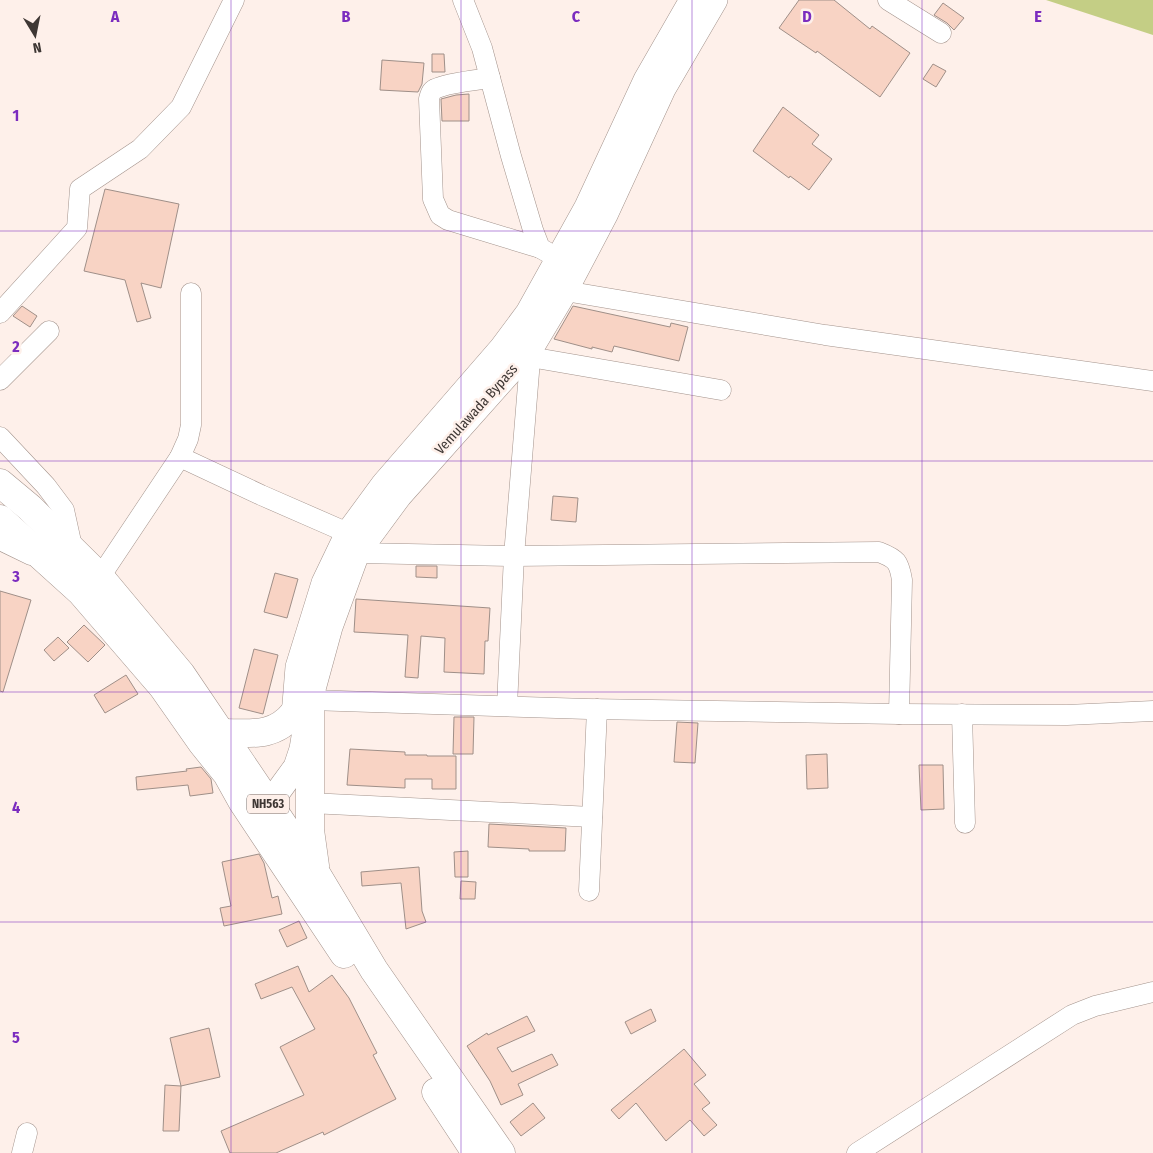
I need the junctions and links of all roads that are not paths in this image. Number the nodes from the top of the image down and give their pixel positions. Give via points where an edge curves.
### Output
1 (234, 0) edge
2 (463, 0) edge
3 (692, 0) edge
4 (715, 0) edge
5 (888, 0) edge
6 (941, 33) dead end
7 (490, 78) junction
8 (549, 254) junction
9 (564, 291) junction
10 (191, 293) dead end
11 (0, 313) edge
12 (49, 331) dead end
13 (530, 352) junction
14 (0, 380) edge
15 (1153, 381) edge
16 (721, 390) dead end
17 (0, 437) edge
18 (180, 457) junction
19 (0, 483) edge
20 (0, 519) edge
21 (0, 540) edge
22 (352, 543) junction
23 (514, 556) junction
24 (64, 559) junction
25 (100, 577) junction
26 (302, 706) junction
27 (507, 706) junction
28 (597, 709) junction
29 (1153, 712) edge
30 (899, 714) junction
31 (962, 714) junction
32 (221, 733) junction
33 (256, 803) junction
34 (310, 803) junction
35 (592, 817) junction
36 (966, 823) dead end
37 (317, 875) junction
38 (589, 891) dead end
39 (1153, 992) edge
40 (27, 1133) dead end
41 (473, 1151) edge
42 (22, 1153) edge
43 (501, 1153) edge
44 (856, 1153) edge

1 - 11 street via 181,107 140,149 80,189 78,228
2 - 7 street
3 - 8 main road, Vemulawada Bypass via 646,80 586,207
4 - 9 main road, Vemulawada Bypass via 664,89 605,215
5 - 6 street
7 - 8 street via 533,230
7 - 8 street via 443,86 431,93 433,199 440,215 448,220
8 - 22 main road, Vemulawada Bypass via 528,313 384,484
9 - 13 main road, Vemulawada Bypass
9 - 15 street via 825,335
10 - 18 street via 191,425
12 - 14 street
13 - 16 street
13 - 22 main road, Vemulawada Bypass
13 - 23 street
17 - 24 street via 64,510
18 - 22 street
18 - 25 street
19 - 24 highway, NH563 via 30,508
20 - 24 highway, NH563
21 - 24 street
22 - 23 street
22 - 26 main road, Vemulawada Bypass via 330,627
23 - 27 street
23 - 30 street via 879,552 900,565 902,580
24 - 25 highway, NH563
24 - 33 highway, NH563 via 94,606 162,686 227,774
25 - 32 highway, NH563 via 182,674
26 - 27 street
26 - 32 highway via 278,728 255,733
26 - 33 main road, Vemulawada Bypass via 286,762
26 - 34 highway
27 - 28 street
28 - 30 street
28 - 35 street
29 - 31 street
30 - 31 street
31 - 36 street
32 - 33 highway, NH563
33 - 37 highway, NH563
33 - 41 highway, NH563
34 - 35 street
34 - 37 highway via 310,830
35 - 38 street
37 - 43 highway, NH563 via 374,970
39 - 44 street via 1072,1015
40 - 42 street

